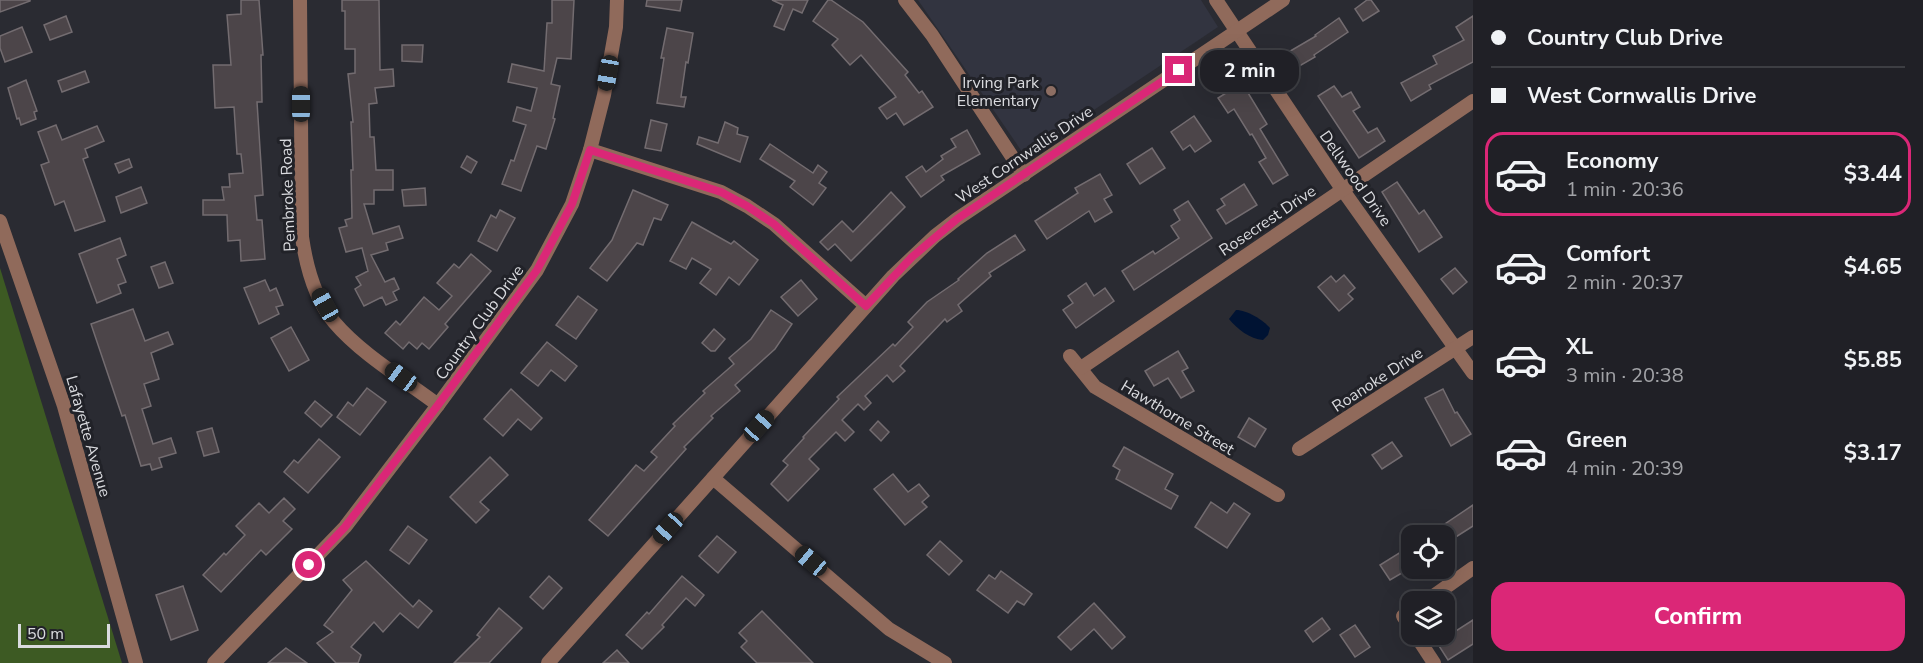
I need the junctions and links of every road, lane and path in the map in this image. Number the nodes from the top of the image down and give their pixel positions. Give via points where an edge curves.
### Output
1 (300, 0) edge
2 (617, 0) edge
3 (905, 0) edge
4 (1216, 0) edge
5 (1282, 0) edge
6 (1236, 31) junction
7 (1473, 101) edge
8 (590, 150) junction
9 (1024, 175) junction
10 (1342, 189) junction
11 (0, 221) edge
12 (866, 306) junction
13 (1473, 337) edge
14 (1457, 348) junction
15 (1070, 356) dead end
16 (1081, 368) junction
17 (1473, 373) edge
18 (438, 405) junction
19 (1299, 449) dead end
20 (713, 478) junction
21 (1278, 495) dead end
22 (1473, 568) edge
23 (1441, 591) edge
24 (1422, 645) edge
25 (136, 663) edge
26 (214, 663) edge
27 (548, 663) edge
28 (945, 663) edge
29 (1434, 663) edge

1 - 18 street, Pembroke Road via 306,264 334,321 364,350
2 - 8 street, Country Club Drive via 604,95
3 - 9 street
4 - 6 street, Dellwood Drive
5 - 6 street, West Cornwallis Drive
6 - 9 street, West Cornwallis Drive
6 - 10 street, Dellwood Drive
7 - 10 street, Rosecrest Drive
8 - 12 street via 721,192 747,206 774,224
8 - 18 street, Country Club Drive via 572,204 537,270
9 - 12 street, West Cornwallis Drive via 936,236
10 - 14 street, Dellwood Drive
10 - 16 street, Rosecrest Drive
11 - 25 street, Lafayette Avenue via 64,406
12 - 20 street, West Cornwallis Drive
13 - 14 street, Roanoke Drive
14 - 17 street, Dellwood Drive
14 - 19 street, Roanoke Drive
15 - 16 street, Hawthorne Street
16 - 21 street, Hawthorne Street via 1095,387
18 - 26 street, Country Club Drive via 345,527
20 - 27 street, West Cornwallis Drive
20 - 28 street via 889,629
22 - 23 street
24 - 29 street

